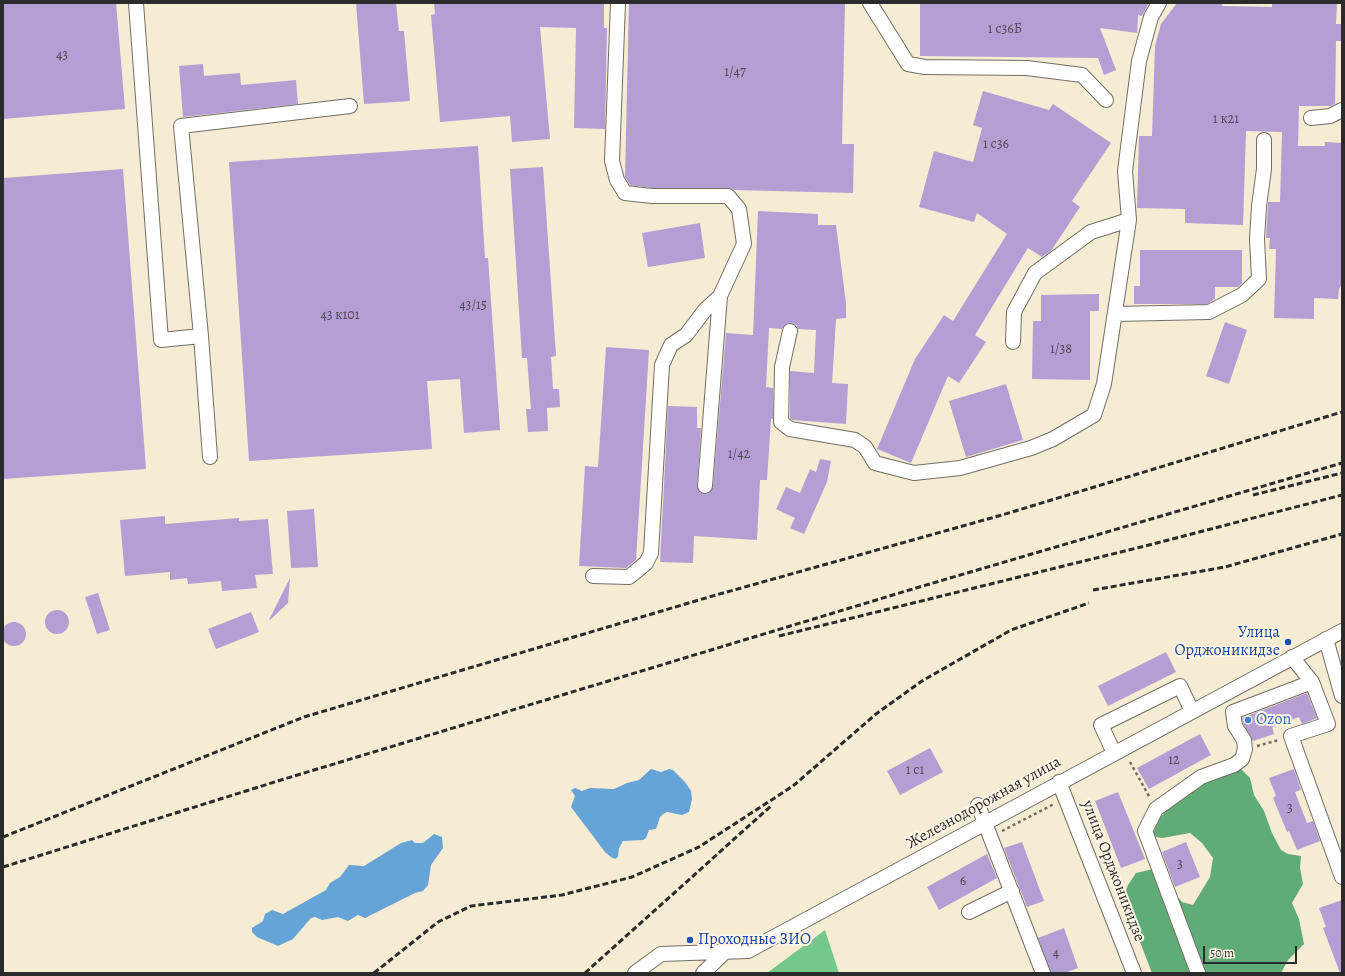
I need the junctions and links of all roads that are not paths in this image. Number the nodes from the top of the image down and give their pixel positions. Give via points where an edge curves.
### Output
1 (136, 3) edge
2 (618, 3) edge
3 (870, 3) edge
4 (1159, 3) edge
5 (1106, 100) dead end
6 (350, 106) dead end
7 (1342, 110) edge
8 (1311, 118) dead end
9 (1264, 140) dead end
10 (1129, 220) junction
11 (720, 296) junction
12 (1116, 314) junction
13 (790, 331) dead end
14 (201, 336) junction
15 (1013, 342) dead end
16 (210, 457) dead end
17 (705, 486) dead end
18 (593, 576) dead end
19 (1342, 630) edge
20 (1326, 639) junction
21 (1292, 657) junction
22 (1312, 682) junction
23 (1342, 696) edge
24 (1192, 711) junction
25 (1114, 753) junction
26 (1059, 782) junction
27 (978, 805) dead end
28 (986, 822) junction
29 (1342, 878) edge
30 (1012, 891) junction
31 (968, 912) dead end
32 (724, 953) junction
33 (635, 973) edge
34 (703, 973) edge
35 (1043, 973) edge
36 (1134, 973) edge
37 (1198, 973) edge

1 - 14 street via 160,340
2 - 11 street via 612,161 616,180 625,193 652,196 728,196 739,209 744,244
3 - 5 street via 908,64 925,68 1027,68 1082,75
4 - 10 street via 1151,17 1138,69 1125,171
6 - 14 street via 181,126
7 - 8 street via 1330,116
9 - 12 street via 1264,170 1257,239 1259,278 1242,296 1209,312
10 - 12 street
10 - 15 street via 1091,232 1034,273 1014,312
11 - 17 street
11 - 18 street via 705,310 686,336 671,345 662,365 651,553 646,563 629,577
12 - 13 street via 1104,384 1094,415 1053,439 1031,448 960,468 914,473 875,463 865,447 855,440 790,429 781,422 782,367
14 - 16 street
19 - 20 street, Железнодорожная улица
20 - 21 street, Железнодорожная улица
20 - 23 street
21 - 22 street
21 - 24 street, Железнодорожная улица
22 - 29 street via 1328,724 1291,736
22 - 37 street via 1233,712 1235,726 1244,740 1242,759 1234,765 1201,777 1156,809 1145,831
24 - 25 street, Железнодорожная улица
24 - 25 street via 1180,686 1100,724
25 - 26 street, Железнодорожная улица
26 - 28 street, Железнодорожная улица
26 - 36 street, улица Орджоникидзе
27 - 28 street
28 - 30 street
28 - 32 street, Железнодорожная улица via 748,951
30 - 31 street
30 - 35 street
32 - 33 street, Железнодорожная улица via 661,954
32 - 34 street

